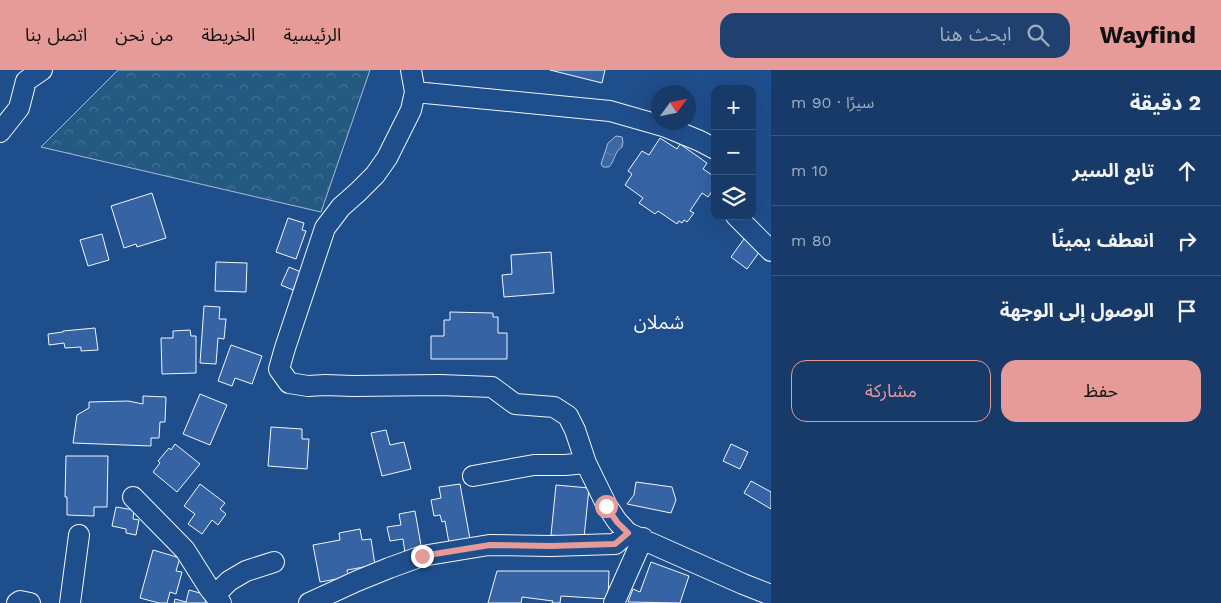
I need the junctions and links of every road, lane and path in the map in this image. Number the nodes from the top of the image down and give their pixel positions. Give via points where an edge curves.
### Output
1 (42, 70) edge
2 (411, 70) edge
3 (415, 92) junction
4 (0, 132) edge
5 (711, 147) edge
6 (740, 220) edge
7 (771, 251) edge
8 (586, 463) junction
9 (473, 476) dead end
10 (133, 497) dead end
11 (79, 536) dead end
12 (635, 536) junction
13 (274, 562) dead end
14 (771, 595) edge
15 (218, 599) edge
16 (17, 603) edge
17 (30, 603) edge
18 (70, 603) edge
19 (309, 603) edge
20 (614, 603) edge

1 - 4 street via 26,82 19,108
2 - 3 street
3 - 5 street via 610,111 666,127
3 - 8 street via 411,110 376,175 341,207 325,228 279,369 288,383 308,386 492,387 514,404 554,408 568,416
6 - 7 street
8 - 9 street via 534,466
8 - 12 street via 606,506 617,522
10 - 15 street via 185,550
11 - 18 street
12 - 14 street
12 - 19 street via 615,544 490,545 422,556 365,577
12 - 20 street
13 - 15 street via 229,581
16 - 17 street

